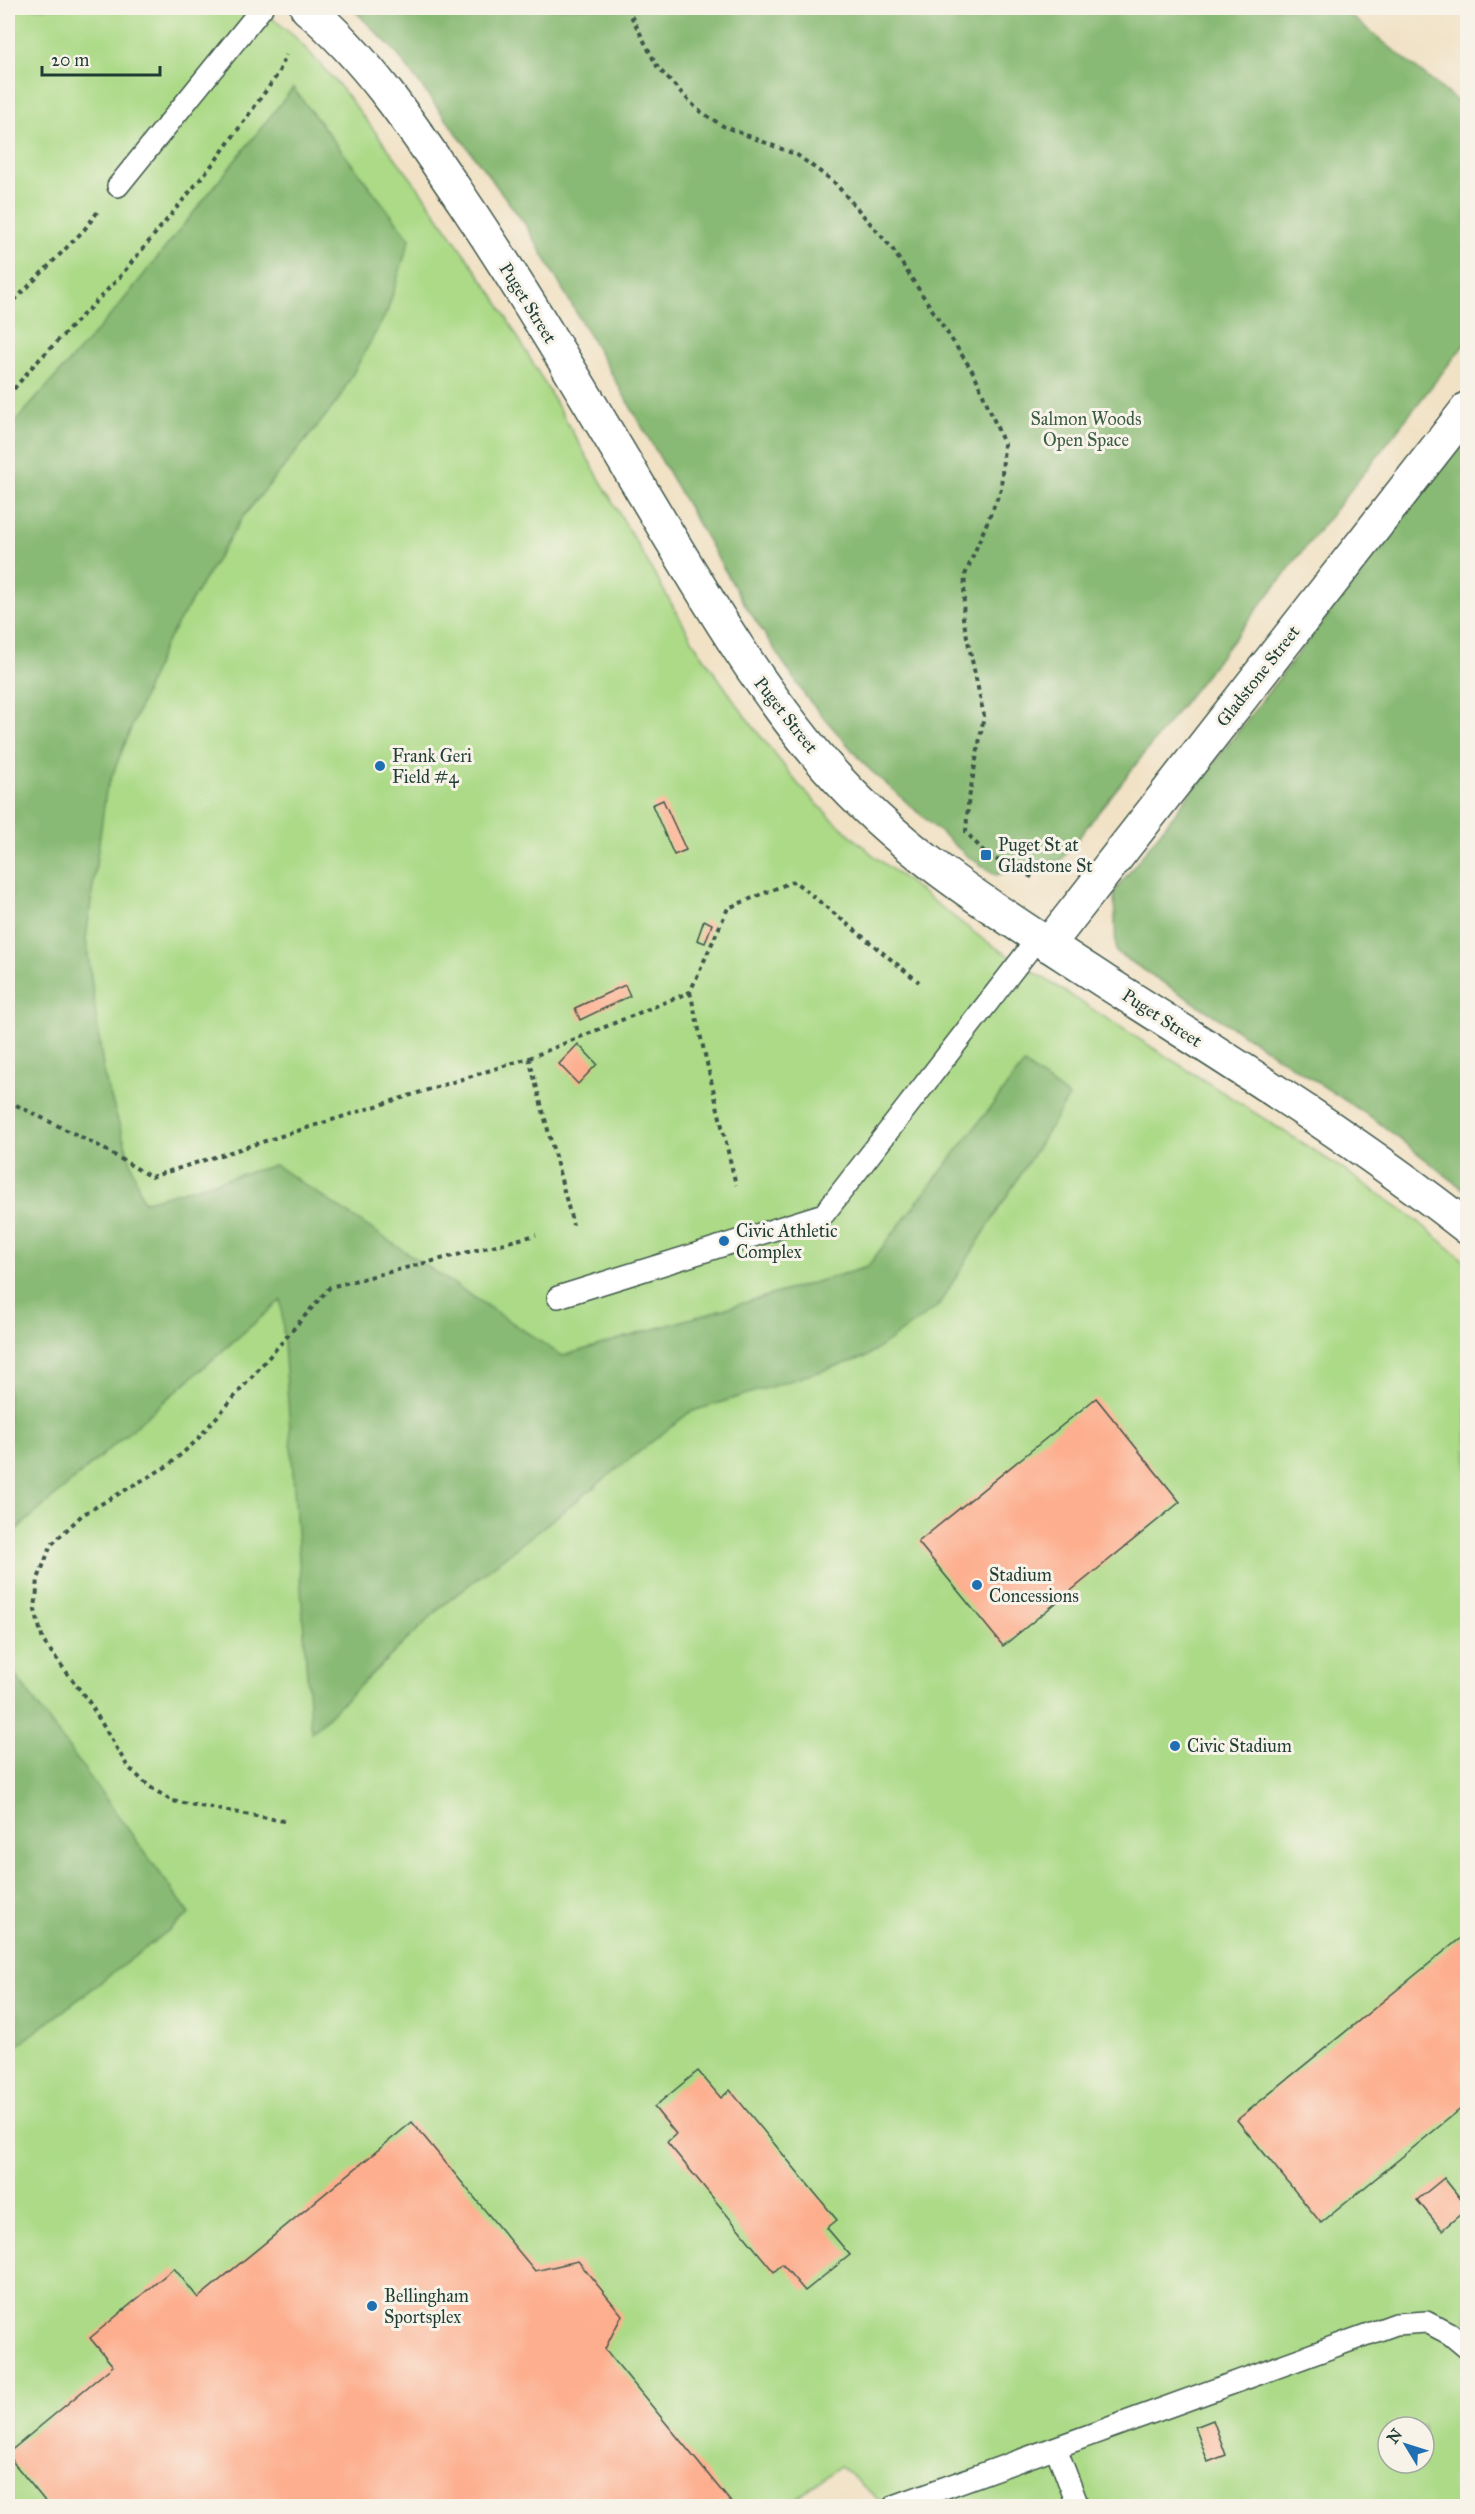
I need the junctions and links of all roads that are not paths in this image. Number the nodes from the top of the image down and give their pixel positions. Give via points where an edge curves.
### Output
1 (262, 8) edge
2 (307, 8) edge
3 (118, 186) road end
4 (1467, 408) edge
5 (1043, 941) junction
6 (1467, 1228) edge
7 (558, 1298) dead end
8 (1467, 2349) edge
9 (1056, 2448) junction
10 (894, 2506) edge
11 (1078, 2506) edge

1 - 3 lane
2 - 5 street, Puget Street via 351,50 426,147 498,254 755,676 825,765 860,802 951,881
4 - 5 street, Gladstone Street
5 - 6 street, Puget Street via 1334,1129
5 - 7 lane via 824,1214
8 - 9 lane via 1427,2322 1396,2324
9 - 10 lane
9 - 11 lane

